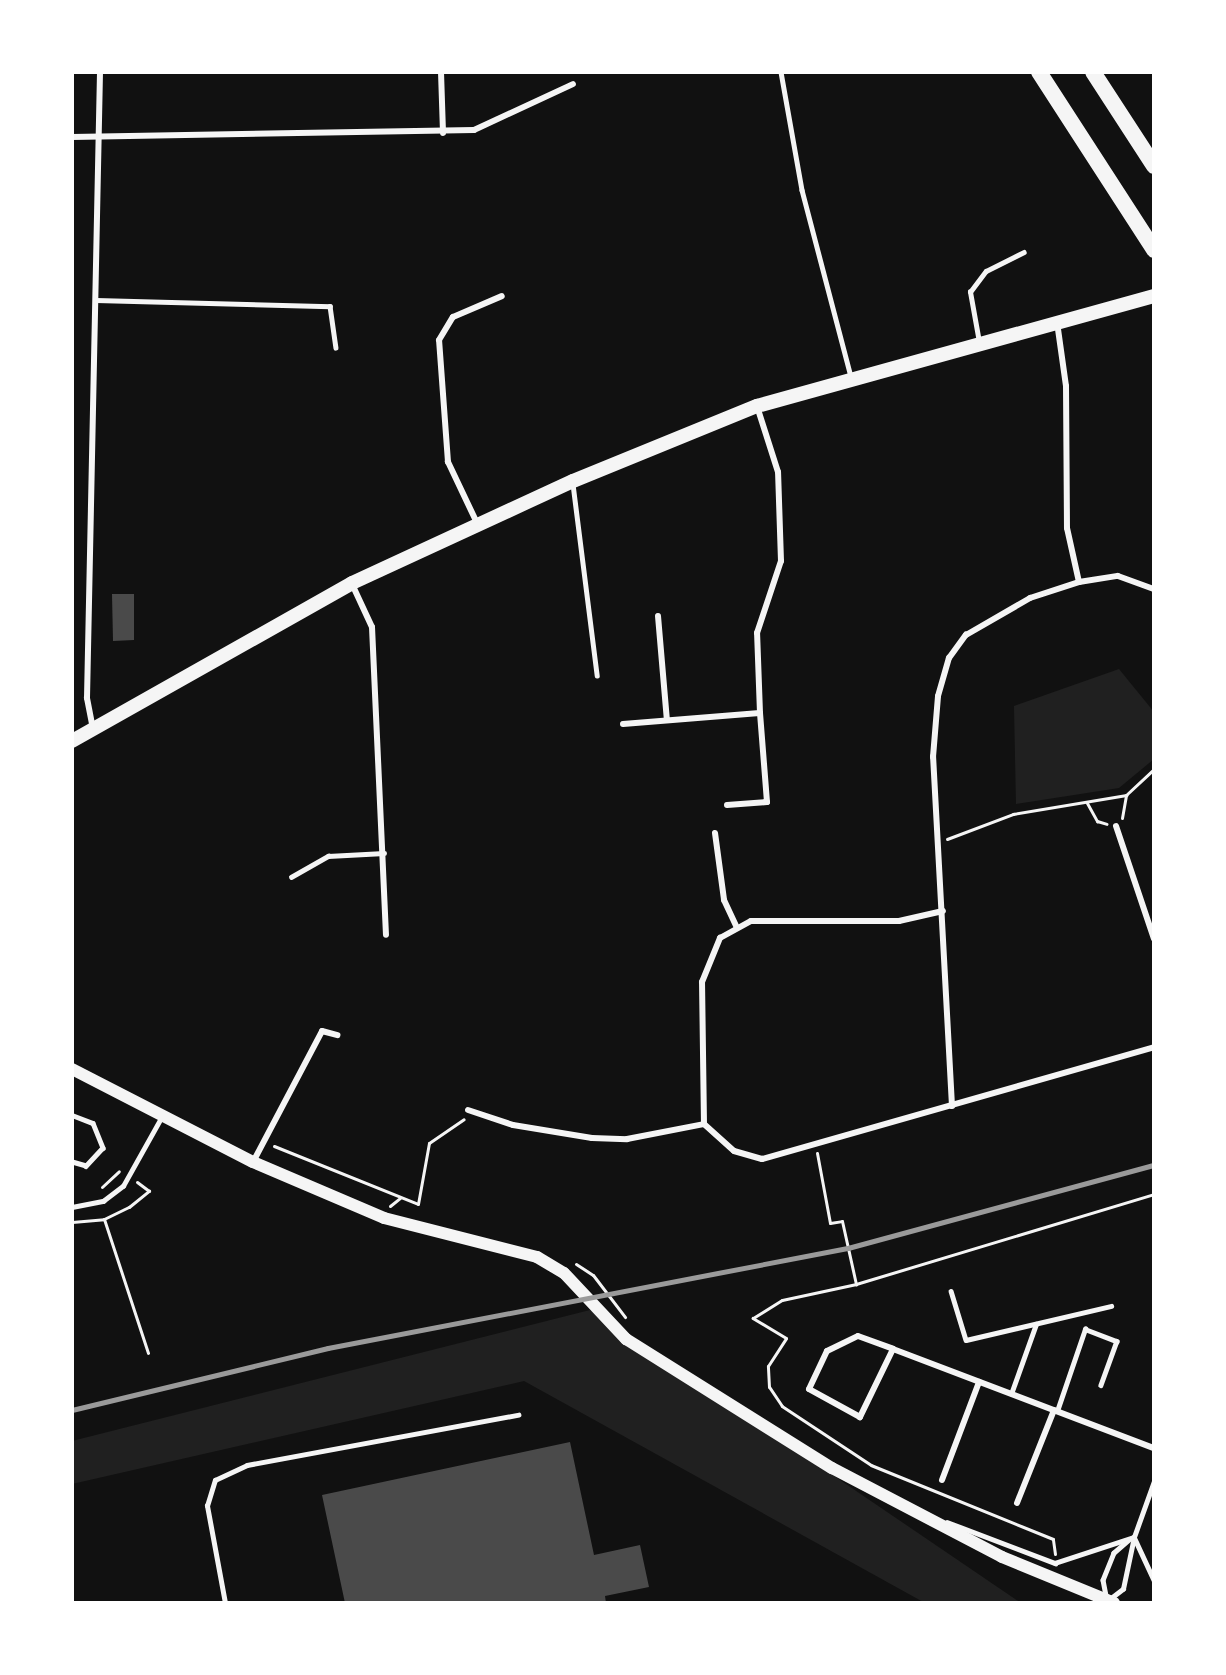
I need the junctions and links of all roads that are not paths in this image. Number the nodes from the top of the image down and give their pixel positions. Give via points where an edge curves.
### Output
1 (100, 72) edge
2 (441, 72) edge
3 (781, 72) edge
4 (1039, 72) edge
5 (1093, 72) edge
6 (573, 84) dead end
7 (443, 133) junction
8 (72, 137) edge
9 (99, 138) junction
10 (1154, 166) edge
11 (1154, 250) edge
12 (1024, 252) dead end
13 (502, 296) dead end
14 (1154, 296) edge
15 (96, 300) junction
16 (1057, 321) junction
17 (979, 342) junction
18 (336, 348) dead end
19 (851, 377) junction
20 (757, 406) junction
21 (573, 481) junction
22 (477, 523) junction
23 (1079, 582) junction
24 (351, 583) junction
25 (1154, 589) edge
26 (658, 616) dead end
27 (597, 675) dead end
28 (760, 713) junction
29 (668, 720) junction
30 (623, 724) dead end
31 (94, 729) junction
32 (72, 741) edge
33 (727, 805) dead end
34 (1116, 826) road end
35 (715, 833) dead end
36 (384, 853) junction
37 (291, 877) dead end
38 (943, 911) junction
39 (736, 926) junction
40 (386, 935) dead end
41 (1154, 939) edge
42 (337, 1035) dead end
43 (1154, 1047) edge
44 (72, 1069) edge
45 (952, 1106) junction
46 (468, 1110) road end
47 (72, 1115) edge
48 (162, 1115) junction
49 (704, 1124) junction
50 (72, 1162) edge
51 (253, 1162) junction
52 (72, 1207) edge
53 (951, 1291) dead end
54 (1111, 1306) dead end
55 (1036, 1324) junction
56 (893, 1349) junction
57 (979, 1382) junction
58 (1101, 1385) dead end
59 (1011, 1394) junction
60 (1055, 1411) junction
61 (518, 1415) dead end
62 (1154, 1448) edge
63 (942, 1480) dead end
64 (1154, 1481) edge
65 (1017, 1503) dead end
66 (908, 1508) junction
67 (1134, 1537) junction
68 (1154, 1580) edge
69 (1111, 1602) edge
70 (225, 1603) edge

1 - 9 street
2 - 7 street
3 - 19 lane via 802,190
4 - 11 highway
5 - 10 highway
6 - 7 street via 474,130
7 - 9 street
8 - 9 street
9 - 15 street
12 - 17 lane via 986,271 970,292
13 - 22 street via 453,317 440,340 448,462
14 - 16 main road
15 - 18 lane via 330,306
15 - 31 street via 87,698
16 - 17 main road
16 - 23 street via 1066,386 1067,528
17 - 19 main road
19 - 20 main road
20 - 21 main road
20 - 28 street via 778,472 780,517 776,586 758,633
21 - 22 main road
21 - 27 lane
22 - 24 main road
23 - 25 street via 1118,576
23 - 38 street via 1030,598 994,617 966,635 949,658 938,696 933,757
24 - 31 main road
24 - 36 street via 372,627
26 - 29 street
28 - 29 street
28 - 33 street via 767,802
29 - 30 street
31 - 32 main road
34 - 41 street
35 - 39 street via 724,900
36 - 37 lane via 328,856
36 - 40 street
38 - 39 street via 899,921 752,921
38 - 45 street
39 - 49 street via 720,938 704,966
42 - 51 street via 322,1031
43 - 45 street
44 - 48 main road
45 - 49 street via 762,1159 734,1151
46 - 49 street via 513,1125 592,1138 627,1138
47 - 50 lane via 93,1123 103,1148 86,1166
48 - 51 main road
48 - 52 lane via 123,1186 103,1201
51 - 66 main road via 384,1218 537,1257 564,1273 626,1339 832,1468
53 - 55 lane via 966,1340
54 - 55 lane
55 - 59 lane
56 - 56 street via 860,1417 809,1389 827,1351 858,1336
56 - 57 street
57 - 59 street
57 - 63 street
58 - 60 lane via 1117,1341 1085,1329
59 - 60 street
60 - 62 street
60 - 65 street
61 - 70 lane via 247,1465 215,1480 207,1506
64 - 67 lane
66 - 67 lane via 1056,1563
66 - 69 main road via 1002,1557
67 - 68 lane
67 - 69 lane via 1123,1589
67 - 69 lane via 1114,1553 1103,1580

